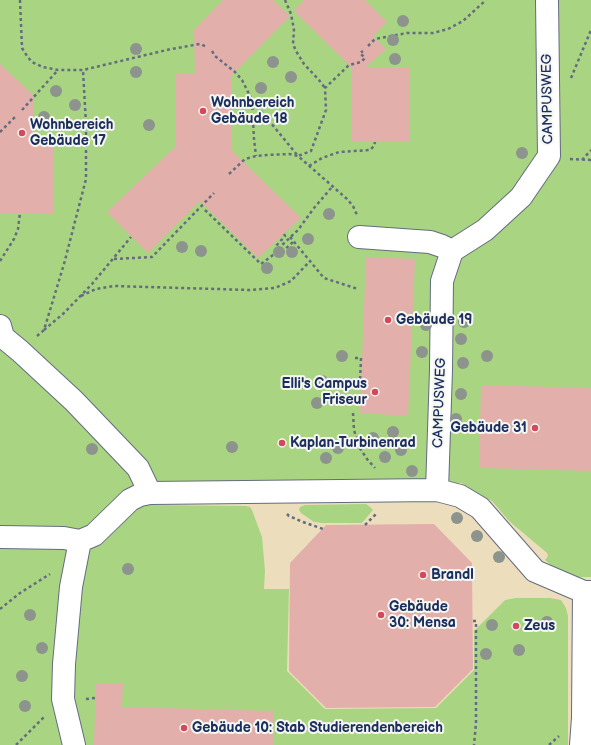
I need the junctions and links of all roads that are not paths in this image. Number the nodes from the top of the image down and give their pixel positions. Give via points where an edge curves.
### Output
1 (546, 0) edge
2 (359, 237) road end
3 (452, 251) junction
4 (0, 326) edge
5 (437, 490) junction
6 (150, 493) junction
7 (0, 537) edge
8 (78, 550) junction
9 (588, 592) edge
10 (74, 745) edge
11 (581, 745) edge

1 - 3 street, CAMPUSWEG via 549,156 521,197 485,230
2 - 3 street via 430,242
3 - 5 street, CAMPUSWEG via 442,281
4 - 6 street via 3,337 74,402 138,468
5 - 6 street via 384,500
5 - 9 street via 460,496 480,508 535,571
6 - 8 street via 130,500
7 - 8 street via 64,538
8 - 10 street via 71,587 63,699
9 - 11 street

